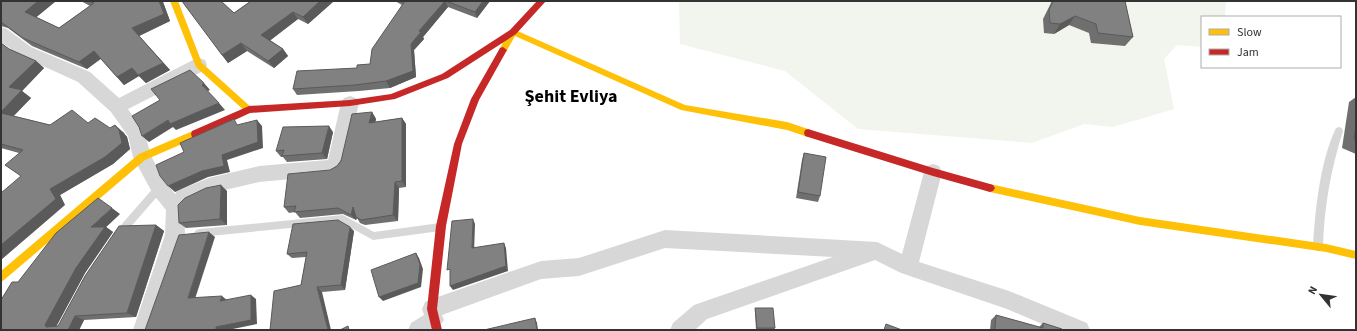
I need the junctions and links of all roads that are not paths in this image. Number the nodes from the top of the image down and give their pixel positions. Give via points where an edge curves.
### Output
1 (174, 1) edge
2 (537, 2) edge
3 (513, 32) junction
4 (1, 33) edge
5 (199, 65) junction
6 (350, 103) junction
7 (117, 107) junction
8 (249, 110) junction
9 (1339, 131) dead end
10 (142, 157) junction
11 (932, 172) junction
12 (159, 188) junction
13 (175, 208) junction
14 (442, 226) junction
15 (183, 235) junction
16 (110, 247) edge
17 (1318, 247) junction
18 (877, 251) junction
19 (1356, 255) edge
20 (908, 267) junction
21 (1, 277) edge
22 (430, 322) edge
23 (143, 330) edge
24 (680, 330) edge
25 (1080, 330) edge

1 - 5 street
2 - 3 street
3 - 6 street via 445,76 392,97
3 - 11 street via 684,108 787,126
3 - 14 street via 475,99 458,144
4 - 7 street via 24,51 84,77
5 - 7 street
5 - 8 street
6 - 8 street
6 - 13 street via 335,167 258,174 209,186 184,197
7 - 10 street via 136,134
8 - 10 street
9 - 17 lane via 1327,171 1318,224
10 - 12 street
10 - 21 street
11 - 17 street via 990,188 1140,221
11 - 20 street
12 - 13 street
12 - 16 lane via 122,229
13 - 15 street
14 - 15 lane via 373,236 343,219
14 - 22 street
15 - 23 street
17 - 19 street
18 - 20 street
18 - 22 street via 664,239 579,267 541,270
18 - 24 street via 702,312
20 - 25 street via 1009,300

